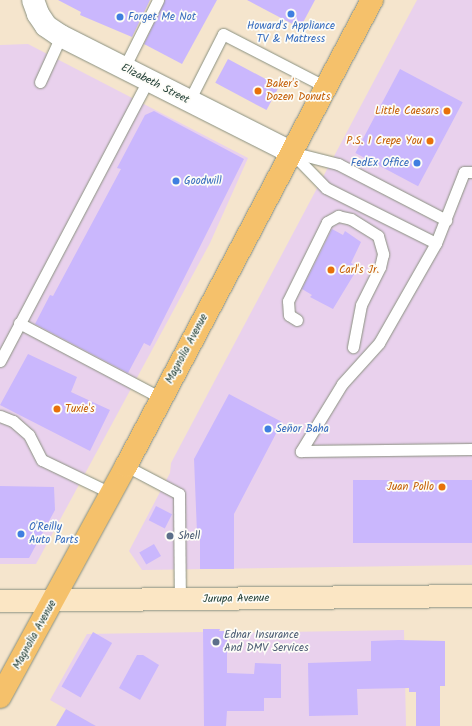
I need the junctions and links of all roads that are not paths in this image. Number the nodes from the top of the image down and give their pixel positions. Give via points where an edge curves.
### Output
1 (33, 0) edge
2 (158, 0) edge
3 (372, 0) edge
4 (61, 36) junction
5 (124, 68) junction
6 (148, 80) junction
7 (40, 82) dead end
8 (326, 87) junction
9 (189, 101) junction
10 (291, 152) junction
11 (472, 172) edge
12 (446, 220) junction
13 (436, 243) junction
14 (297, 320) dead end
15 (19, 323) junction
16 (353, 347) dead end
17 (0, 361) edge
18 (161, 398) junction
19 (0, 416) edge
20 (472, 449) edge
21 (126, 466) junction
22 (111, 493) junction
23 (472, 596) edge
24 (180, 600) junction
25 (0, 601) edge
26 (54, 601) junction
27 (0, 697) edge

1 - 4 street, Elizabeth Street via 46,26
2 - 5 lane
3 - 8 main road, Magnolia Avenue
4 - 5 street, Elizabeth Street
4 - 7 lane
5 - 6 street, Elizabeth Street
6 - 9 street, Elizabeth Street
6 - 15 lane
8 - 9 lane via 223,34
8 - 10 main road, Magnolia Avenue
9 - 10 street, Elizabeth Street
10 - 12 lane via 338,164
10 - 13 lane via 326,188
10 - 18 main road, Magnolia Avenue
11 - 12 lane via 464,172
12 - 13 lane
13 - 20 lane via 379,343 342,384 301,451
14 - 16 lane via 289,315 288,301 327,222 338,216 351,219 378,236 383,254 380,267 361,305
15 - 17 lane
15 - 18 lane
18 - 21 main road, Magnolia Avenue
19 - 22 lane via 13,422 29,435 42,460
21 - 22 main road, Magnolia Avenue
21 - 24 lane via 179,494
22 - 26 main road, Magnolia Avenue
23 - 24 main road, Jurupa Avenue
24 - 26 main road, Jurupa Avenue
25 - 26 main road, Jurupa Avenue
26 - 27 main road, Magnolia Avenue

